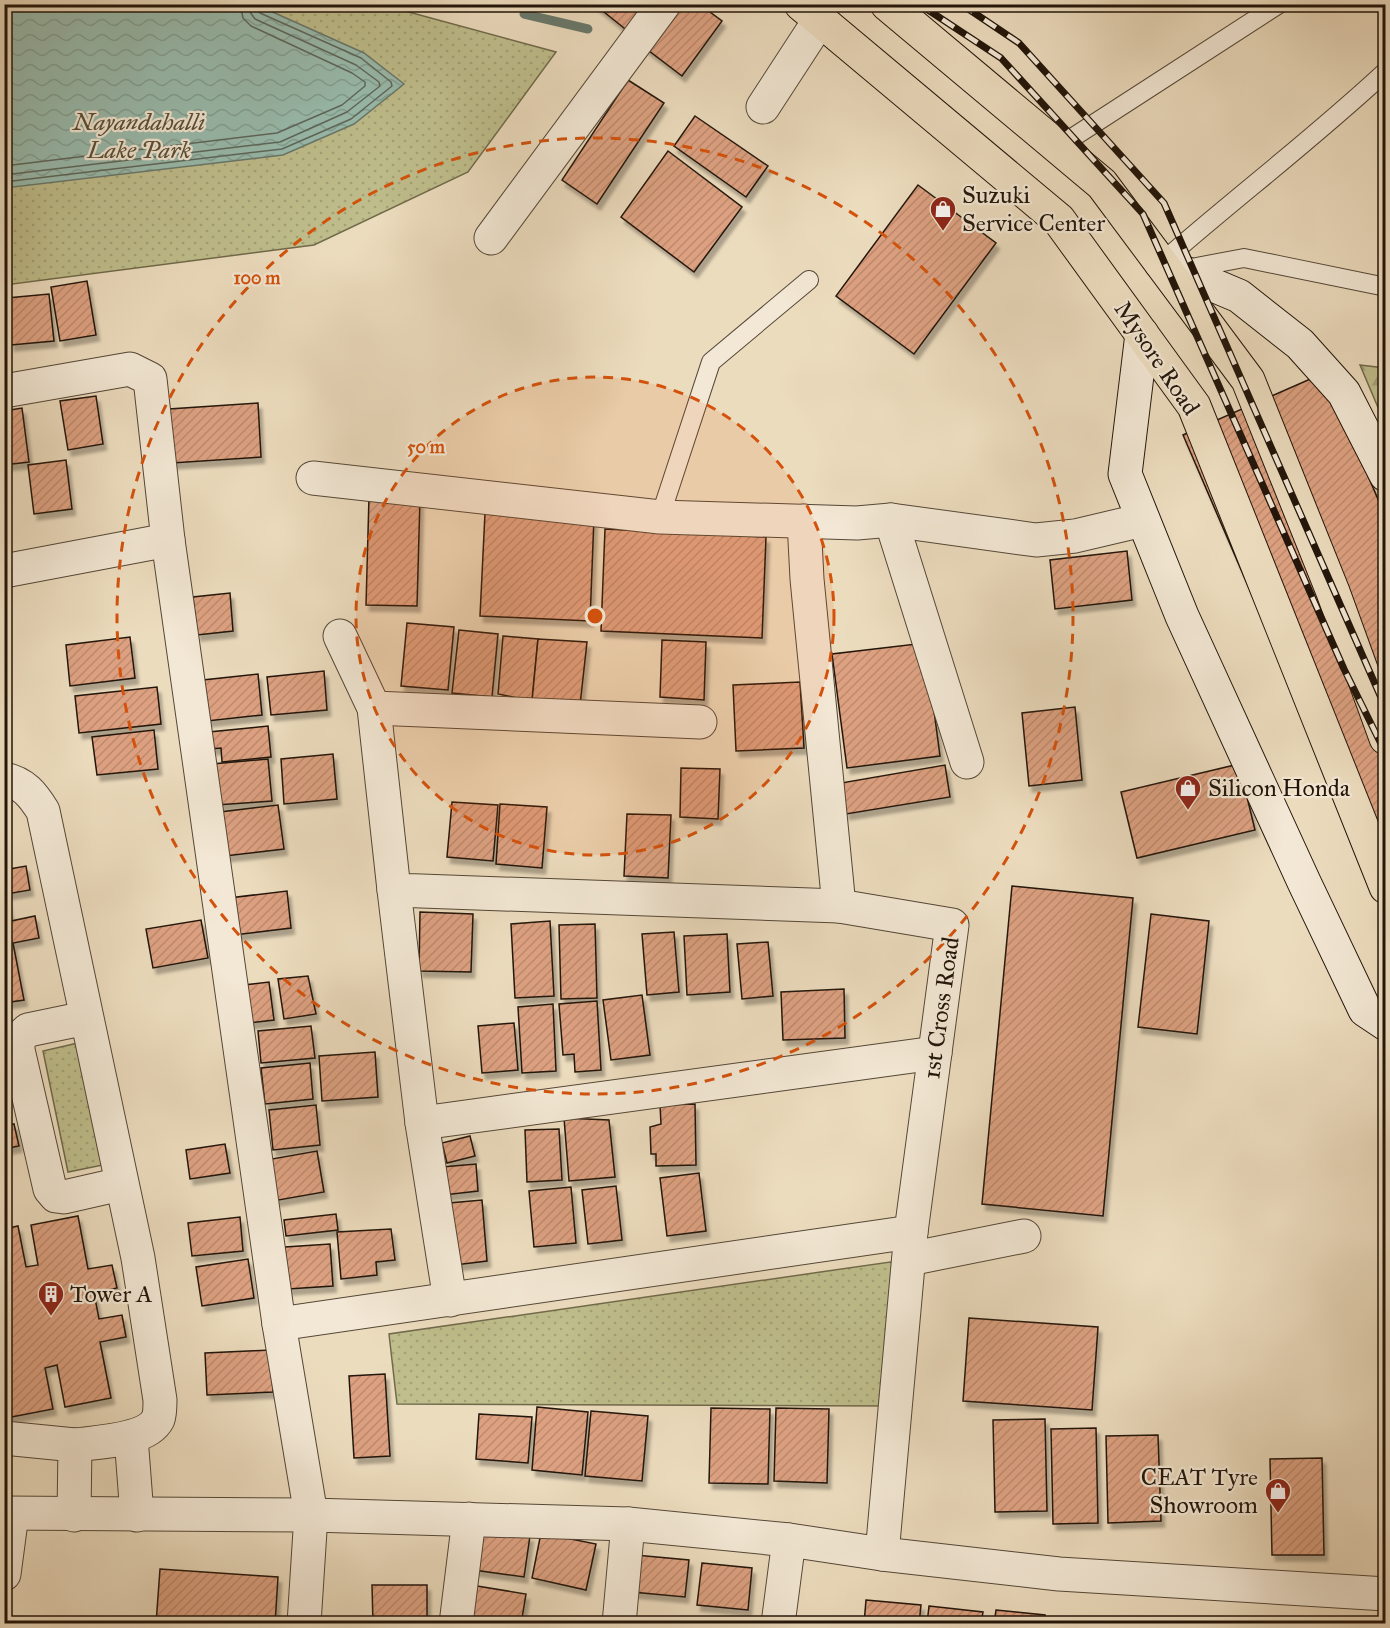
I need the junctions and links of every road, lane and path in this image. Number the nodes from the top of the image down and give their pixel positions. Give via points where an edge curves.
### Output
1 (664, 4) edge
2 (887, 4) edge
3 (1279, 4) edge
4 (810, 13) edge
5 (1386, 71) edge
6 (763, 107) dead end
7 (1058, 147) junction
8 (491, 238) dead end
9 (1170, 267) junction
10 (809, 280) dead end
11 (1386, 287) edge
12 (1142, 334) junction
13 (4, 391) edge
14 (1386, 475) edge
15 (313, 478) dead end
16 (660, 517) junction
17 (891, 520) junction
18 (1143, 520) junction
19 (804, 521) junction
20 (168, 540) junction
21 (4, 571) edge
22 (340, 636) dead end
23 (374, 708) junction
24 (700, 722) dead end
25 (1386, 738) edge
26 (967, 762) dead end
27 (4, 778) edge
28 (1386, 887) edge
29 (394, 890) junction
30 (839, 906) junction
31 (86, 1018) junction
32 (1386, 1024) edge
33 (934, 1053) junction
34 (422, 1123) junction
35 (122, 1184) junction
36 (1024, 1236) dead end
37 (910, 1246) junction
38 (450, 1300) junction
39 (279, 1324) junction
40 (131, 1437) junction
41 (4, 1438) edge
42 (75, 1444) junction
43 (8, 1514) edge
44 (74, 1515) junction
45 (137, 1515) junction
46 (311, 1515) junction
47 (469, 1519) junction
48 (628, 1524) junction
49 (789, 1540) junction
50 (882, 1554) junction
51 (4, 1574) edge
52 (1386, 1594) edge
53 (304, 1623) edge
54 (456, 1623) edge
55 (619, 1623) edge
56 (778, 1623) edge

1 - 8 street
2 - 7 highway
3 - 7 lane
4 - 6 street
4 - 12 highway, Mysore Road via 1059,220
5 - 9 lane via 1227,206
7 - 9 highway via 1102,184
9 - 11 lane via 1244,258
9 - 14 street via 1239,296 1300,344 1344,393
9 - 25 highway via 1248,380 1333,592
10 - 16 lane via 711,362
12 - 18 street via 1125,474
12 - 28 highway, Mysore Road via 1194,406
13 - 20 street via 130,369 150,379
15 - 16 street
16 - 19 street
17 - 18 street via 1036,540 1076,536
17 - 19 street
17 - 26 street
18 - 32 street via 1182,616 1365,1010
19 - 30 street
20 - 21 street
20 - 39 street
22 - 23 street
23 - 24 street
23 - 29 street
27 - 31 street via 25,787 43,811
29 - 30 street
29 - 34 street
30 - 33 street, 1st Cross Road via 952,925
31 - 35 street
31 - 35 street via 27,1030 18,1039 18,1050 50,1189 56,1196 64,1197
33 - 34 street
33 - 37 street, 1st Cross Road
34 - 38 street
35 - 40 street via 160,1400 158,1419
36 - 37 street
37 - 38 street
37 - 50 street, 1st Cross Road
38 - 39 street
39 - 46 street
40 - 42 street
40 - 45 street
41 - 42 street
42 - 44 street
43 - 44 street
43 - 51 street
44 - 45 street
45 - 46 street
46 - 47 street
46 - 53 street
47 - 48 street
47 - 54 street
48 - 49 street
48 - 55 street
49 - 50 street
49 - 56 street
50 - 52 street via 1059,1574

